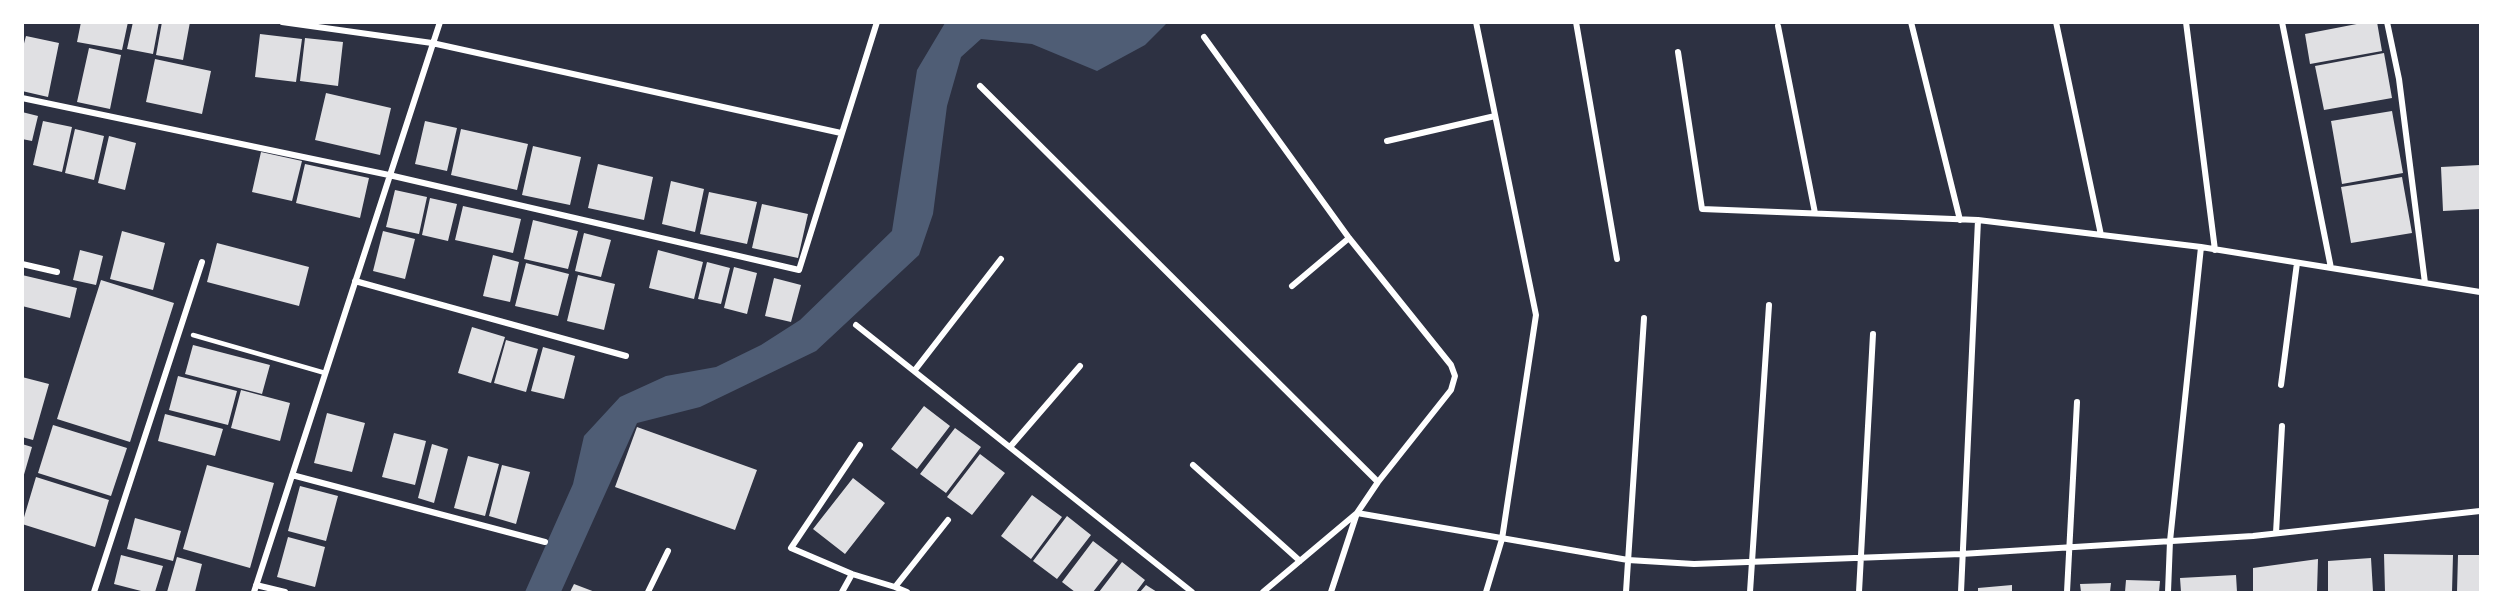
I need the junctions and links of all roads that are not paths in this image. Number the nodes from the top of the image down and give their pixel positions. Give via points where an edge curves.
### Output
1 (282, 22) edge
2 (440, 22) edge
3 (877, 22) edge
4 (1476, 22) edge
5 (1576, 22) edge
6 (1911, 22) edge
7 (2056, 22) edge
8 (2186, 22) edge
9 (2282, 22) edge
10 (2387, 22) edge
11 (1778, 26) dead end
12 (1204, 37) dead end
13 (432, 43) junction
14 (1678, 52) dead end
15 (980, 86) dead end
16 (22, 98) edge
17 (1495, 116) junction
18 (841, 133) junction
19 (1387, 141) dead end
20 (389, 175) junction
21 (1815, 213) junction
22 (1960, 220) junction
23 (1978, 220) junction
24 (2101, 235) junction
25 (1349, 238) junction
26 (2201, 247) junction
27 (2214, 250) junction
28 (1001, 259) dead end
29 (1617, 259) dead end
30 (202, 262) dead end
31 (2297, 263) junction
32 (22, 264) edge
33 (2331, 268) junction
34 (57, 272) dead end
35 (355, 281) junction
36 (2425, 283) junction
37 (1292, 286) dead end
38 (2481, 292) edge
39 (1769, 305) dead end
40 (1644, 318) dead end
41 (856, 325) dead end
42 (1873, 334) dead end
43 (193, 335) dead end
44 (626, 356) dead end
45 (1080, 366) dead end
46 (915, 370) junction
47 (325, 373) junction
48 (2281, 385) dead end
49 (2077, 402) dead end
50 (2282, 426) dead end
51 (860, 445) dead end
52 (1010, 447) junction
53 (1193, 465) dead end
54 (292, 475) junction
55 (1378, 482) junction
56 (2481, 511) edge
57 (1357, 513) junction
58 (948, 520) dead end
59 (2276, 533) junction
60 (1502, 539) junction
61 (2170, 541) junction
62 (545, 542) dead end
63 (2069, 547) junction
64 (669, 551) dead end
65 (1961, 554) junction
66 (1859, 558) junction
67 (1628, 560) junction
68 (1300, 561) junction
69 (1751, 562) junction
70 (852, 574) junction
71 (256, 585) junction
72 (896, 587) junction
73 (94, 592) edge
74 (254, 592) edge
75 (285, 592) edge
76 (648, 592) edge
77 (842, 592) edge
78 (907, 592) edge
79 (1192, 592) edge
80 (1263, 592) edge
81 (1331, 592) edge
82 (1486, 592) edge
83 (1626, 592) edge
84 (1750, 592) edge
85 (1859, 592) edge
86 (1961, 592) edge
87 (2067, 592) edge
88 (2168, 592) edge

1 - 13 street
2 - 13 street
3 - 18 street
4 - 17 street
5 - 29 street
6 - 22 street
7 - 24 street
8 - 27 street
9 - 33 street
10 - 36 street via 2399,79
11 - 21 street
12 - 25 street
13 - 18 street
13 - 20 street
14 - 21 street via 1702,209
15 - 55 street
16 - 20 street
17 - 19 street
17 - 60 street via 1536,315
18 - 20 street via 799,270
20 - 35 street
21 - 22 street
22 - 23 street
23 - 24 street
23 - 65 street
24 - 26 street
25 - 37 street
25 - 55 street via 1451,365 1455,376 1451,390
26 - 27 street
26 - 61 street
27 - 31 street
28 - 46 street
30 - 73 street
31 - 33 street
31 - 48 street
32 - 34 street
33 - 36 street
35 - 44 street
35 - 47 street
36 - 38 street
39 - 69 street
40 - 67 street
41 - 46 street
42 - 66 street
43 - 47 lane
45 - 52 street
46 - 52 street
47 - 54 street
49 - 63 street
50 - 59 street
51 - 70 street via 791,548
52 - 79 street
53 - 68 street
54 - 62 street
54 - 71 street
55 - 57 street
56 - 59 street
57 - 60 street
57 - 68 street
57 - 81 street
58 - 72 street
59 - 61 street
60 - 67 street
60 - 82 street
61 - 63 street
61 - 88 street
63 - 65 street
63 - 87 street
64 - 76 street
65 - 66 street
65 - 86 street
66 - 69 street
66 - 85 street
67 - 69 street
67 - 83 street
68 - 80 street
69 - 84 street
70 - 72 street
70 - 77 street
71 - 74 street
71 - 75 street
72 - 78 street

